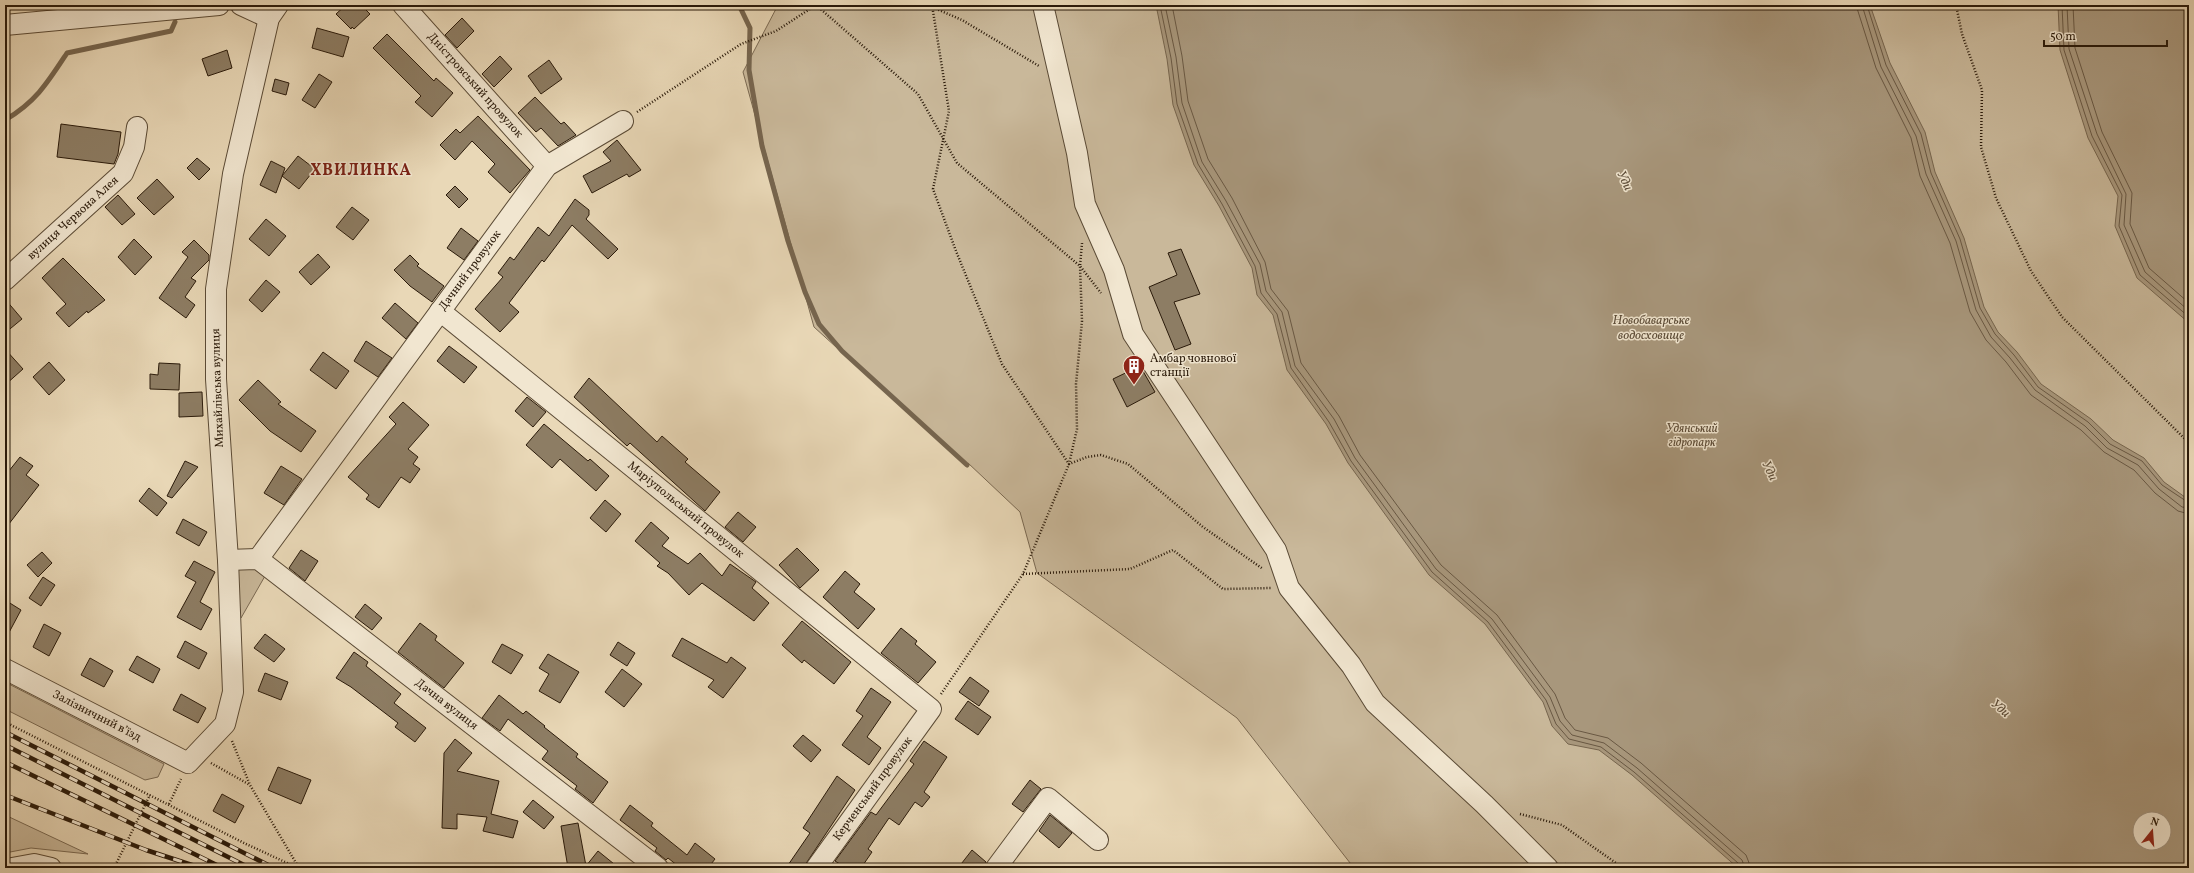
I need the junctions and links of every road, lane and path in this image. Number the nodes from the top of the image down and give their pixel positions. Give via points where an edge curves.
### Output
1 (218, 5) edge
2 (241, 5) edge
3 (403, 5) edge
4 (896, 5) edge
5 (1043, 5) edge
6 (1956, 5) edge
7 (932, 6) edge
8 (273, 11) edge
9 (5, 26) edge
10 (1062, 86) junction
11 (623, 121) joint
12 (137, 127) dead end
13 (944, 138) junction
14 (548, 166) junction
15 (1083, 235) dead end
16 (1080, 266) junction
17 (5, 280) edge
18 (440, 311) junction
19 (2189, 443) edge
20 (1069, 464) junction
21 (258, 559) junction
22 (228, 560) junction
23 (1265, 570) dead end
24 (1022, 574) junction
25 (1289, 588) junction
26 (5, 669) edge
27 (931, 709) junction
28 (5, 722) edge
29 (225, 724) junction
30 (188, 763) joint
31 (150, 795) junction
32 (1513, 812) dead end
33 (1098, 840) dead end
34 (12, 868) edge
35 (51, 868) edge
36 (114, 868) edge
37 (298, 868) edge
38 (658, 868) edge
39 (816, 868) edge
40 (996, 868) edge
41 (1548, 868) edge
42 (1623, 868) edge

1 - 9 street
2 - 8 street
3 - 14 street, Дністровський провулок
4 - 7 path
5 - 10 street
6 - 19 path via 1962,34 1982,90 1981,147 1996,198 2030,271 2062,317
7 - 10 path via 962,20 1033,61
7 - 13 path via 949,111
8 - 22 street, Михайлівська вулиця via 233,174 216,289 216,379
10 - 25 street via 1085,204 1114,270 1133,334 1276,550
11 - 13 path via 741,44 776,31 816,5 918,94
11 - 14 street, Дачний провулок
12 - 17 street, вулиця Червона Алея via 134,147 123,173
13 - 16 path via 957,163
13 - 20 path via 933,189 956,251 1002,364
14 - 18 street, Дачний провулок
15 - 16 path
16 - 20 path via 1082,321 1076,384 1077,429
18 - 21 street, Дачний провулок
18 - 27 street, Маріупольський провулок
20 - 23 path via 1101,455 1128,464 1203,527
20 - 24 path
21 - 22 street
21 - 38 street, Дачна вулиця
22 - 29 street, Михайлівська вулиця via 233,692
24 - 25 path via 1130,569 1173,550 1222,589
24 - 27 path
25 - 41 street via 1351,665 1375,703 1484,804
26 - 30 street, Залізничний в’їзд
27 - 39 street, Керченський провулок
28 - 31 path
29 - 30 street, Михайлівська вулиця
29 - 37 path via 250,785
31 - 36 path
31 - 37 path
32 - 42 path via 1562,825
33 - 40 street via 1048,798
34 - 35 street via 34,864

